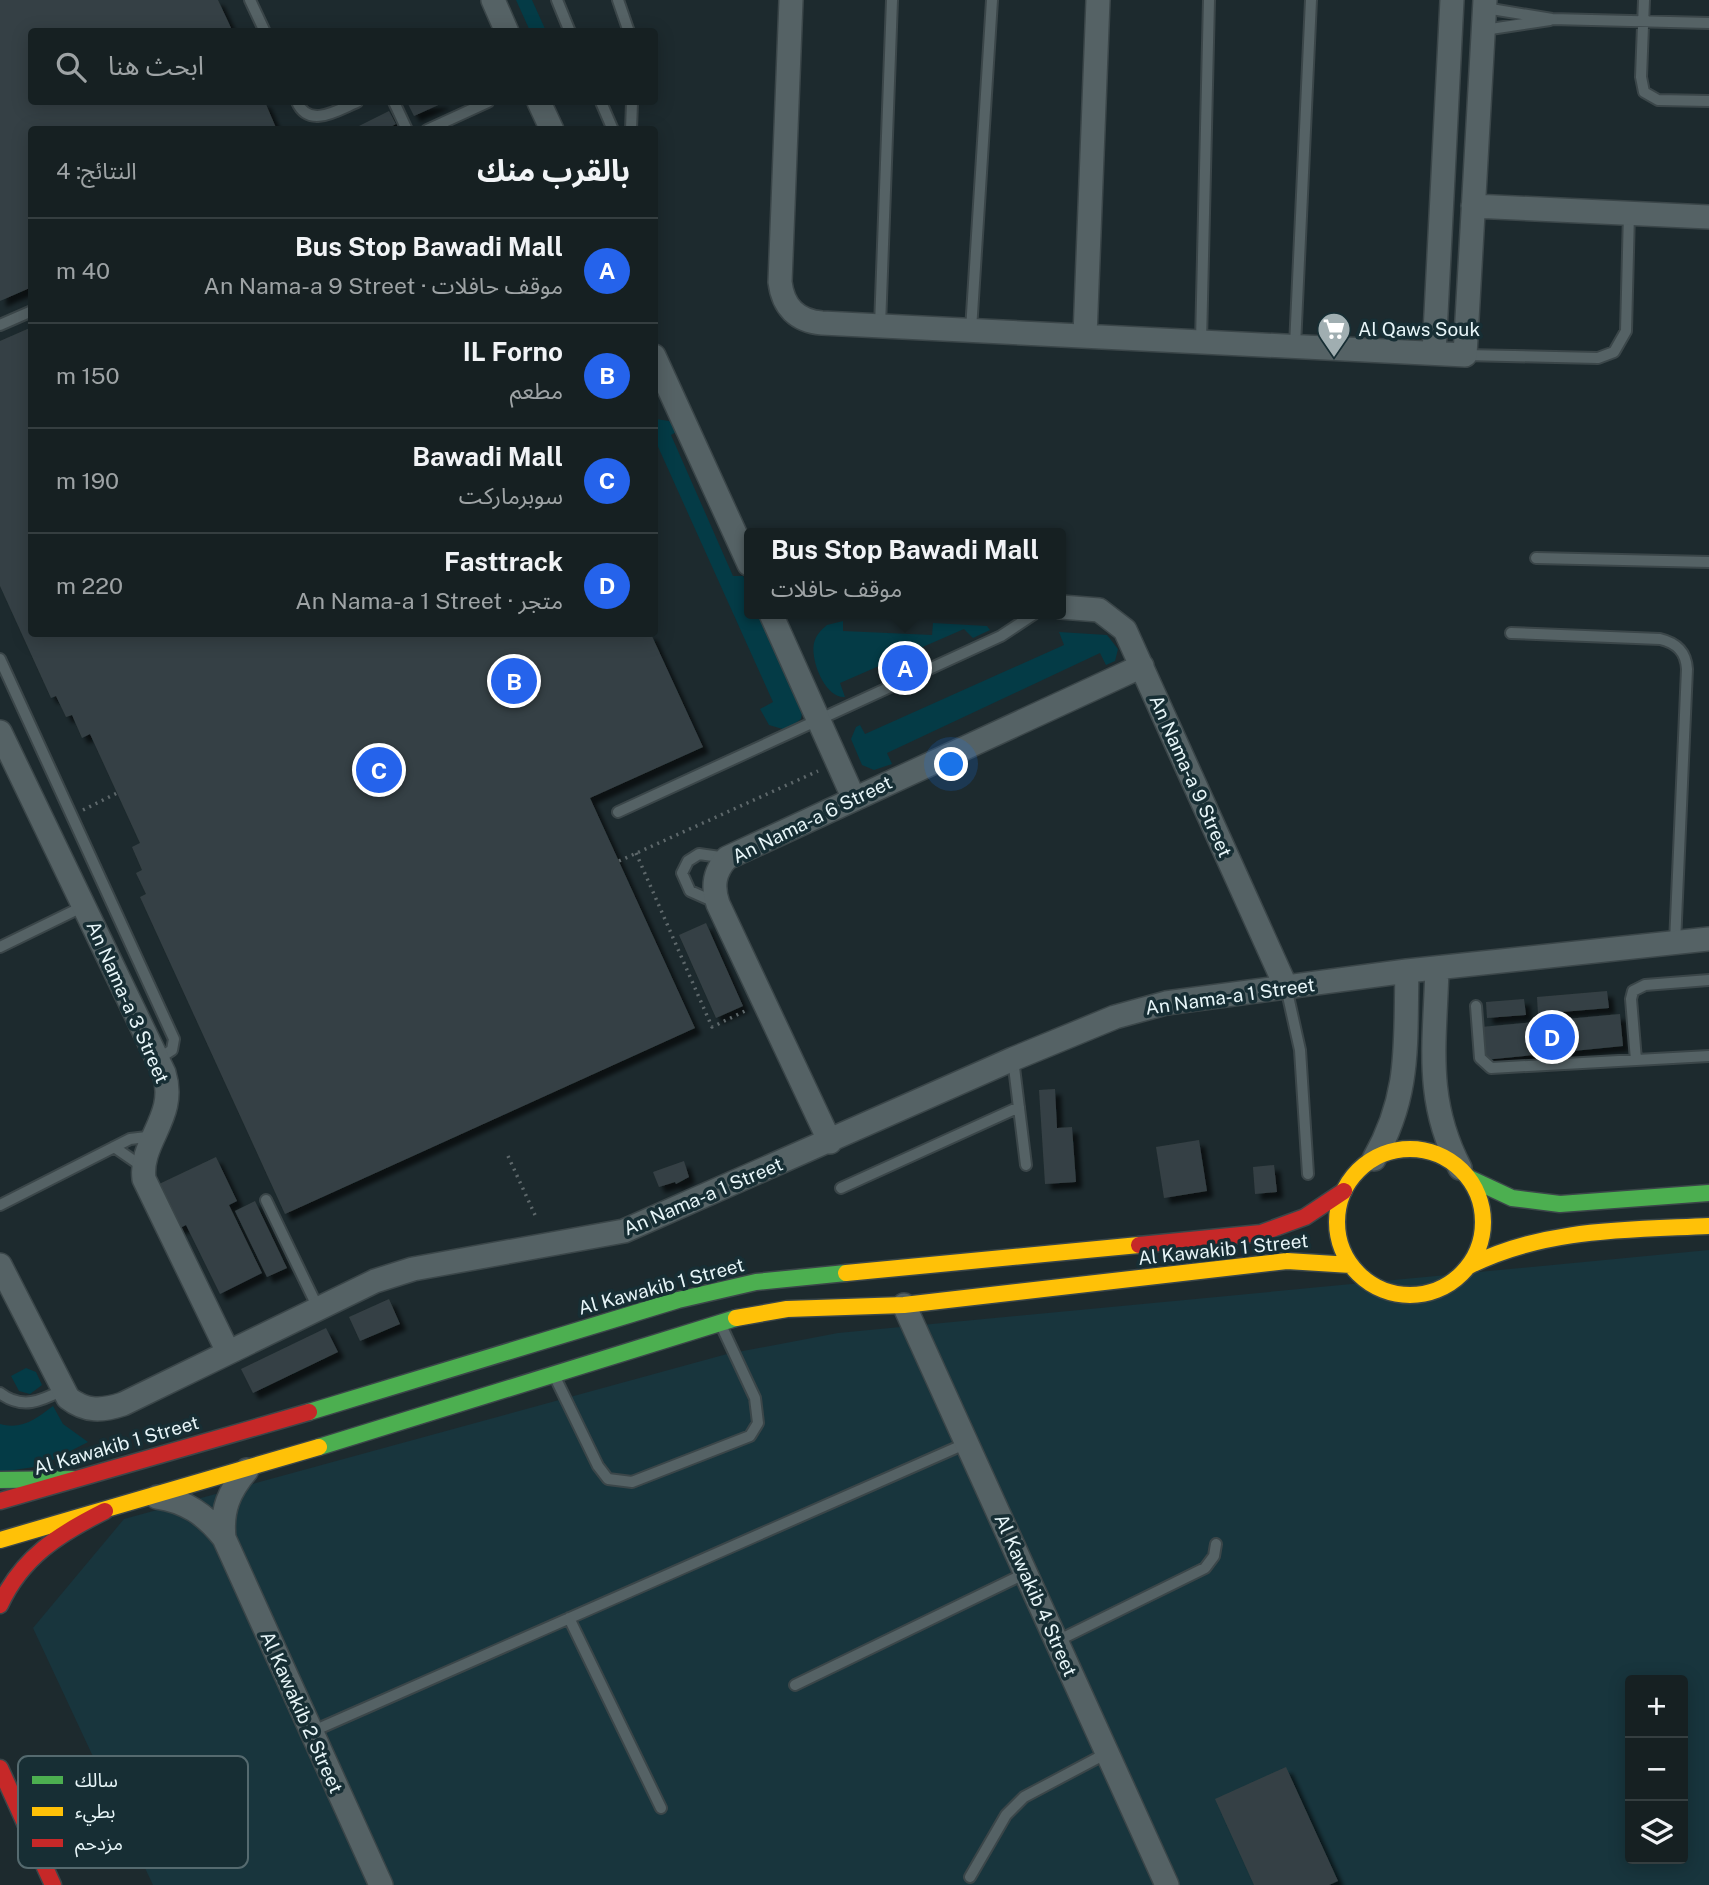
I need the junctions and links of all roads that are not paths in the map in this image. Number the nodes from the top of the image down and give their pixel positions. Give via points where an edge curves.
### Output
1 (250, 0) edge
2 (493, 0) edge
3 (556, 0) edge
4 (618, 0) edge
5 (791, 0) edge
6 (892, 0) edge
7 (992, 0) edge
8 (1098, 0) edge
9 (1209, 0) edge
10 (1311, 0) edge
11 (1452, 0) edge
12 (1644, 0) edge
13 (1485, 13) edge
14 (1552, 19) junction
15 (1643, 21) junction
16 (1709, 23) edge
17 (263, 28) edge
18 (505, 28) edge
19 (568, 28) edge
20 (628, 28) edge
21 (1709, 101) edge
22 (299, 105) edge
23 (350, 105) edge
24 (395, 105) edge
25 (481, 105) edge
26 (540, 105) edge
27 (602, 105) edge
28 (632, 105) edge
29 (322, 116) junction
30 (454, 117) junction
31 (323, 126) edge
32 (405, 126) edge
33 (435, 126) edge
34 (457, 126) edge
35 (550, 126) edge
36 (611, 126) edge
37 (631, 126) edge
38 (1473, 206) junction
39 (1629, 213) junction
40 (1709, 217) edge
41 (28, 313) edge
42 (0, 325) edge
43 (880, 326) junction
44 (971, 330) junction
45 (1086, 336) junction
46 (1201, 342) junction
47 (1295, 346) junction
48 (1434, 353) junction
49 (1465, 355) junction
50 (658, 365) edge
51 (744, 554) edge
52 (1536, 558) dead end
53 (1709, 562) edge
54 (1066, 607) edge
55 (773, 619) edge
56 (1026, 619) edge
57 (1511, 633) dead end
58 (0, 659) edge
59 (1142, 666) junction
60 (819, 722) junction
61 (0, 732) edge
62 (853, 799) junction
63 (618, 812) dead end
64 (727, 859) junction
65 (718, 904) junction
66 (84, 906) junction
67 (1709, 939) edge
68 (1675, 943) junction
69 (0, 947) edge
70 (1437, 968) junction
71 (1407, 971) junction
72 (1709, 980) edge
73 (1286, 987) junction
74 (1476, 1006) dead end
75 (1709, 1056) edge
76 (158, 1059) junction
77 (1013, 1059) junction
78 (1636, 1060) junction
79 (1019, 1107) junction
80 (155, 1136) junction
81 (830, 1142) junction
82 (114, 1147) junction
83 (1374, 1159) junction
84 (1026, 1166) dead end
85 (144, 1167) junction
86 (1464, 1173) junction
87 (1308, 1174) dead end
88 (841, 1188) dead end
89 (1344, 1191) junction
90 (1709, 1193) edge
91 (266, 1200) dead end
92 (0, 1205) edge
93 (1709, 1226) edge
94 (0, 1265) edge
95 (1351, 1265) junction
96 (1469, 1266) junction
97 (905, 1305) junction
98 (318, 1308) junction
99 (719, 1321) junction
100 (228, 1352) junction
101 (552, 1373) junction
102 (63, 1390) junction
103 (0, 1393) edge
104 (967, 1443) junction
105 (247, 1470) junction
106 (73, 1479) junction
107 (0, 1480) edge
108 (152, 1496) junction
109 (0, 1501) edge
110 (105, 1511) junction
111 (223, 1538) junction
112 (0, 1539) edge
113 (1216, 1544) dead end
114 (1026, 1573) junction
115 (0, 1605) edge
116 (569, 1618) junction
117 (1057, 1641) junction
118 (796, 1685) dead end
119 (311, 1732) junction
120 (1107, 1753) junction
121 (0, 1768) edge
122 (18, 1808) edge
123 (662, 1808) dead end
124 (45, 1868) edge
125 (970, 1877) dead end
126 (53, 1885) edge
127 (381, 1885) edge
128 (1167, 1885) edge

1 - 17 lane
2 - 18 street
3 - 19 lane
4 - 20 lane
5 - 43 street via 782,295 797,316 809,322
6 - 43 lane
7 - 44 lane
8 - 45 street
9 - 46 lane
10 - 47 lane
11 - 48 street
12 - 15 lane
13 - 14 lane
13 - 14 lane
13 - 38 street
14 - 15 lane
15 - 16 lane
15 - 21 lane via 1644,92 1658,100
22 - 29 lane
23 - 29 lane
24 - 32 lane
25 - 30 lane
26 - 35 street
27 - 36 lane
28 - 37 lane
29 - 31 lane
30 - 33 lane
30 - 34 lane
38 - 39 street
38 - 49 street
39 - 40 street
39 - 49 lane via 1626,331 1614,352 1598,358
41 - 42 lane
43 - 44 street
44 - 45 street
45 - 46 street
46 - 47 street
47 - 48 street
48 - 49 street
50 - 51 street
52 - 53 lane
54 - 59 street, An Nama-a 9 Street via 1089,607 1109,615 1125,630
55 - 60 street
56 - 60 lane via 1000,636
57 - 68 lane via 1660,639 1683,653 1687,669
58 - 76 lane via 172,1033 172,1050
59 - 62 street, An Nama-a 6 Street
59 - 73 street, An Nama-a 9 Street
60 - 62 street
60 - 63 lane
61 - 66 street, An Nama-a 3 Street
62 - 64 street, An Nama-a 6 Street
64 - 65 street, An Nama-a 6 Street via 715,880
64 - 65 lane via 699,854 688,861 682,873 690,891
65 - 81 street, An Nama-a 6 Street
66 - 69 lane
66 - 76 street, An Nama-a 3 Street
67 - 68 street, An Nama-a 1 Street
68 - 70 street, An Nama-a 1 Street
70 - 71 street, An Nama-a 1 Street
70 - 86 street via 1433,1084 1441,1128
71 - 73 street, An Nama-a 1 Street
71 - 83 street via 1404,1082 1393,1122
72 - 78 lane via 1645,985 1633,991
73 - 77 street, An Nama-a 1 Street via 1140,1009
73 - 87 lane via 1300,1050
74 - 78 lane via 1480,1058 1491,1068
75 - 78 lane
76 - 80 street, An Nama-a 3 Street via 168,1096
77 - 79 lane
77 - 81 street, An Nama-a 1 Street
79 - 84 lane
79 - 88 lane
80 - 82 lane via 136,1136
80 - 85 street, An Nama-a 3 Street
81 - 98 street, An Nama-a 1 Street via 624,1231 401,1272
82 - 85 lane
82 - 92 lane
83 - 86 main road via 1395,1151 1418,1150 1440,1156
83 - 89 main road via 1356,1173
85 - 100 street via 148,1186
86 - 90 main road via 1512,1198 1560,1205
86 - 96 main road via 1481,1202 1483,1229
89 - 95 main road via 1338,1229
89 - 106 main road, Al Kawakib 1 Street via 1305,1217 1261,1233 756,1282 691,1297
91 - 98 lane
93 - 96 main road via 1537,1238
94 - 102 street
95 - 96 main road via 1371,1283 1409,1295 1448,1284
95 - 97 main road, Al Kawakib 1 Street via 1308,1260 1266,1263
97 - 99 main road, Al Kawakib 1 Street via 787,1310
97 - 104 street, Al Kawakib 4 Street
98 - 100 street, An Nama-a 1 Street
99 - 101 main road, Al Kawakib 1 Street
99 - 101 lane via 755,1398 758,1423 750,1436 632,1482 608,1479 598,1466
100 - 102 street, An Nama-a 1 Street via 104,1410 75,1404
101 - 105 main road, Al Kawakib 1 Street
102 - 103 lane via 32,1403 10,1400
104 - 114 street, Al Kawakib 4 Street
104 - 116 lane
105 - 108 main road, Al Kawakib 1 Street
105 - 111 street via 229,1494
106 - 107 main road
106 - 109 main road, Al Kawakib 1 Street
108 - 110 main road, Al Kawakib 1 Street
108 - 111 street, Al Kawakib 2 Street via 185,1504
110 - 112 main road, Al Kawakib 1 Street
110 - 115 main road via 51,1538 33,1553
111 - 119 street, Al Kawakib 2 Street
113 - 117 lane via 1205,1568
114 - 117 street, Al Kawakib 4 Street
114 - 118 lane
116 - 119 lane
116 - 123 lane
117 - 120 street, Al Kawakib 4 Street
119 - 127 street, Al Kawakib 2 Street
120 - 125 lane via 1024,1797 1006,1815
120 - 128 street, Al Kawakib 4 Street
121 - 122 main road
124 - 126 main road

